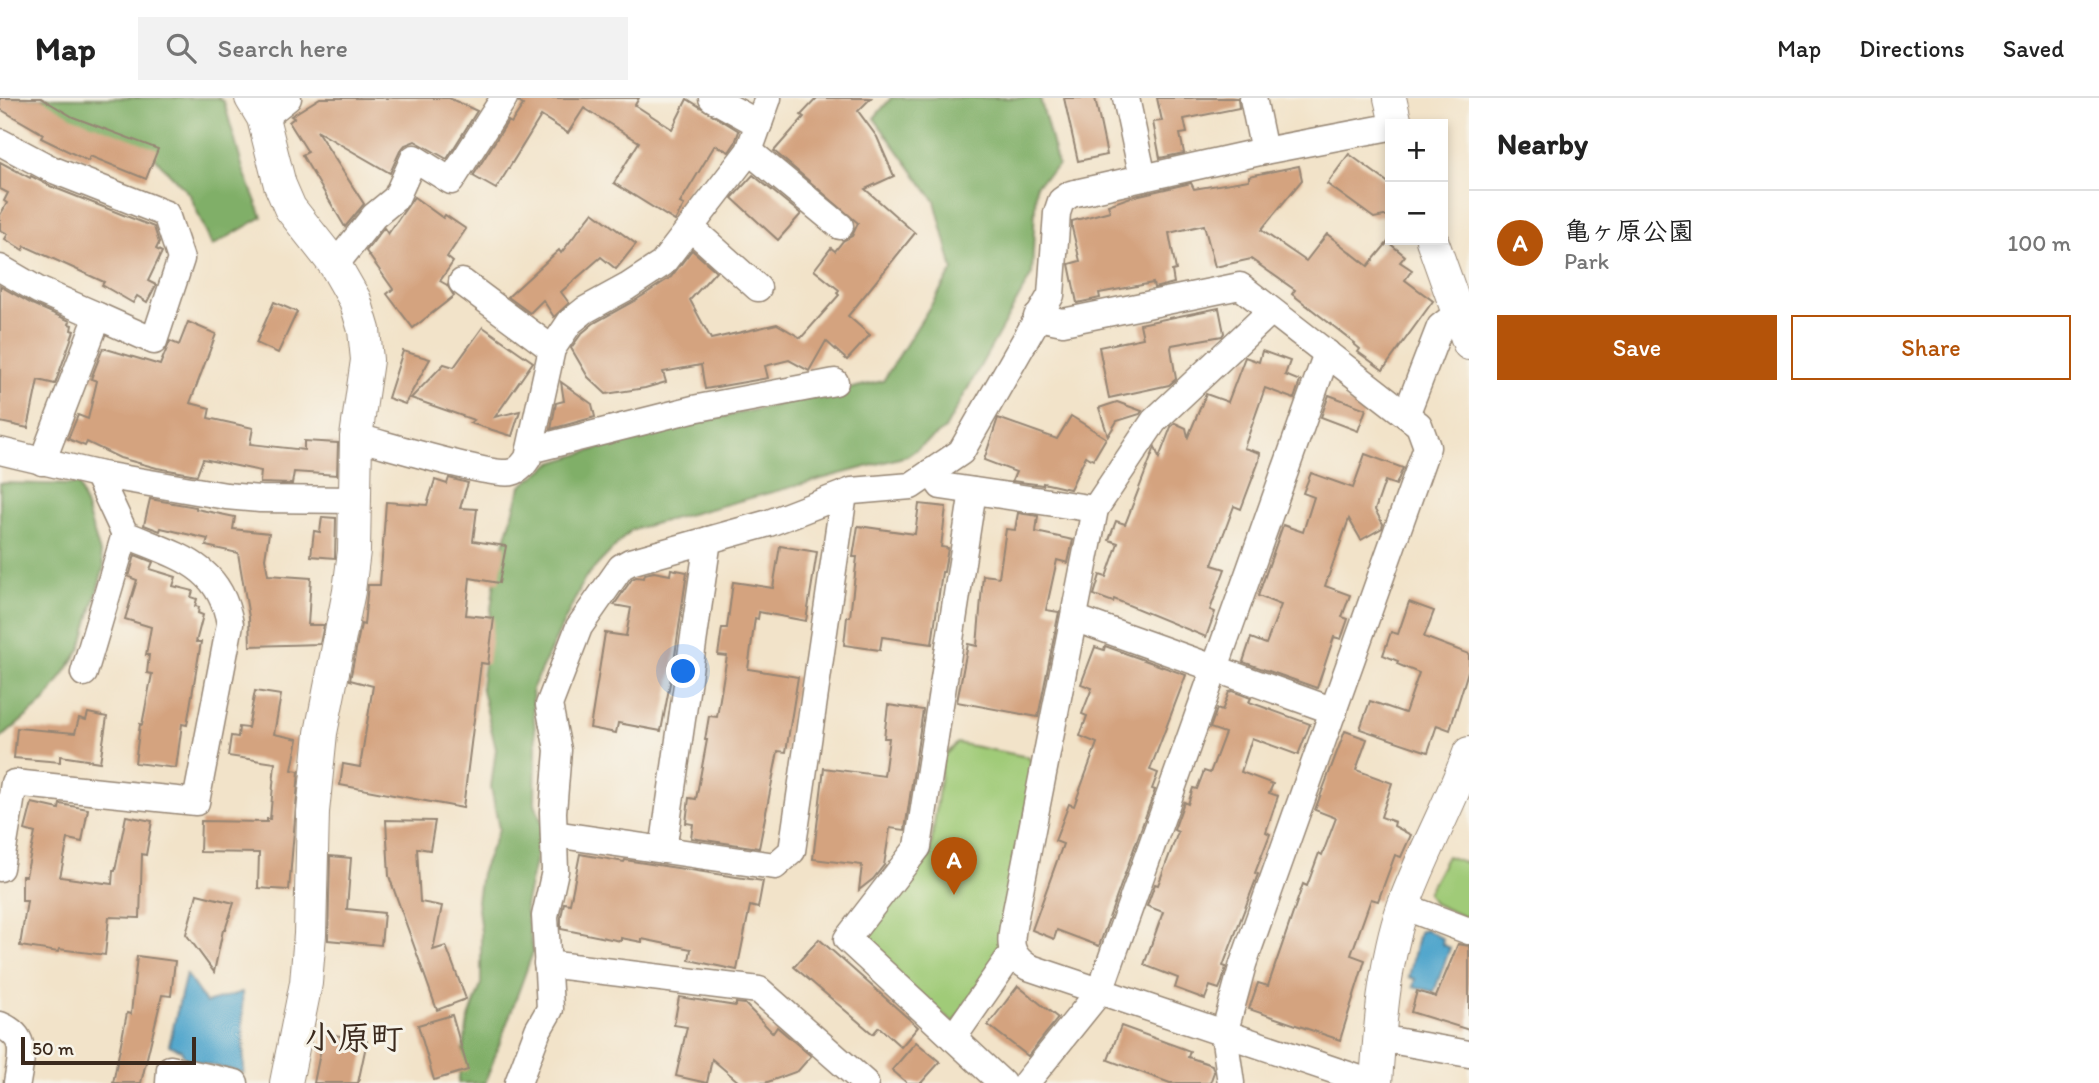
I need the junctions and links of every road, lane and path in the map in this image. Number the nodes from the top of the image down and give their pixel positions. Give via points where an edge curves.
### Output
1 (288, 98) edge
2 (504, 98) edge
3 (712, 98) edge
4 (768, 98) edge
5 (1126, 98) edge
6 (1252, 98) edge
7 (1391, 98) edge
8 (257, 108) edge
9 (1395, 119) edge
10 (759, 124) junction
11 (1385, 128) edge
12 (0, 142) edge
13 (748, 151) junction
14 (1264, 151) junction
15 (1143, 178) junction
16 (840, 226) dead end
17 (691, 228) junction
18 (1434, 245) edge
19 (335, 265) junction
20 (0, 268) edge
21 (462, 282) dead end
22 (758, 288) dead end
23 (1271, 311) junction
24 (1458, 313) junction
25 (98, 316) junction
26 (1038, 317) junction
27 (1469, 344) edge
28 (552, 349) junction
29 (1327, 353) junction
30 (835, 382) dead end
31 (1406, 415) junction
32 (356, 437) junction
33 (530, 450) junction
34 (0, 451) edge
35 (42, 462) junction
36 (931, 472) junction
37 (97, 474) junction
38 (973, 491) junction
39 (844, 494) junction
40 (357, 500) junction
41 (1095, 509) junction
42 (125, 534) junction
43 (708, 540) junction
44 (1074, 618) junction
45 (1215, 668) junction
46 (84, 673) dead end
47 (1334, 711) junction
48 (1469, 753) edge
49 (554, 834) junction
50 (663, 850) junction
51 (0, 868) edge
52 (1403, 906) junction
53 (1469, 931) edge
54 (1013, 952) junction
55 (547, 964) junction
56 (1100, 991) junction
57 (0, 1024) edge
58 (1224, 1034) junction
59 (953, 1038) junction
60 (1379, 1038) junction
61 (1469, 1054) edge
62 (523, 1082) edge
63 (17, 1083) edge
64 (169, 1083) edge
65 (235, 1083) edge
66 (286, 1083) edge
67 (865, 1083) edge
68 (1002, 1083) edge
69 (1026, 1083) edge
70 (1231, 1083) edge
71 (1374, 1083) edge

1 - 8 street
2 - 19 street via 451,181 414,158 396,198 374,216
3 - 10 street
4 - 10 street
5 - 15 street
6 - 14 street
7 - 9 street
8 - 19 street via 290,208
10 - 13 street
11 - 14 street
12 - 25 street via 51,169 166,214 181,259 154,341
13 - 16 street
13 - 17 street
14 - 15 street
15 - 26 street via 1071,194 1061,201 1051,295
17 - 22 street
17 - 28 street via 662,264 570,321
18 - 24 street
19 - 32 street via 355,300 364,330 367,360
20 - 25 street
21 - 28 street
23 - 26 street via 1240,286 1063,322
23 - 29 street
23 - 41 street via 1154,421
24 - 27 street
24 - 31 street via 1440,327
25 - 35 street
26 - 36 street via 961,452
28 - 33 street
29 - 31 street
29 - 45 street
30 - 33 street via 693,410
31 - 47 street via 1419,425 1427,447
32 - 33 street via 510,474 522,467
32 - 40 street
34 - 35 street
35 - 37 street
36 - 38 street via 940,486
36 - 39 street via 911,486
37 - 40 street via 226,496
37 - 42 street
38 - 41 street
38 - 59 street via 918,847 847,939
39 - 43 street
39 - 50 street via 792,851 775,866
40 - 66 street via 349,591 320,733 306,983
41 - 44 street
42 - 46 street
42 - 51 street via 202,570 215,582 227,607 230,624 196,802 14,783
43 - 49 street via 621,567 579,627 548,705 558,750
43 - 50 street
44 - 45 street
44 - 54 street via 1014,920
45 - 47 street
45 - 56 street
47 - 58 street via 1243,964
48 - 52 street
49 - 50 street
49 - 55 street via 555,871 545,916
52 - 53 street
52 - 60 street
54 - 56 street via 1028,967
54 - 59 street
55 - 62 street via 550,1009 538,1030
55 - 67 street via 759,989
56 - 58 street
56 - 69 street
57 - 63 street via 20,1040
58 - 70 street
58 - 71 street
59 - 68 street
60 - 61 street
60 - 71 street
64 - 65 street via 170,1069

